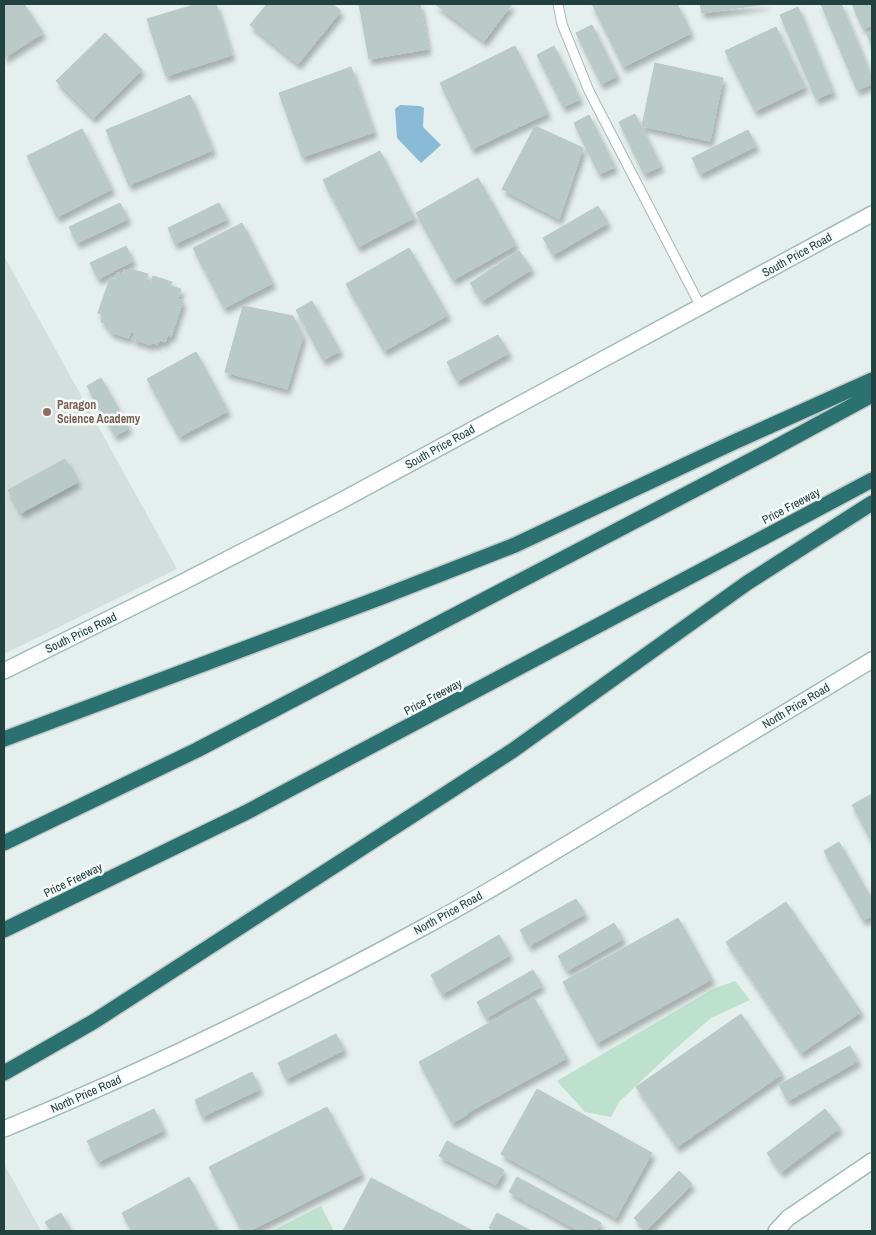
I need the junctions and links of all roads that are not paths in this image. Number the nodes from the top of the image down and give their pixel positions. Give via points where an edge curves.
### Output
1 (558, 4) edge
2 (872, 214) edge
3 (701, 307) junction
4 (872, 380) edge
5 (872, 395) edge
6 (872, 480) edge
7 (872, 503) edge
8 (872, 660) edge
9 (4, 671) edge
10 (4, 739) edge
11 (4, 843) edge
12 (4, 930) edge
13 (4, 1073) edge
14 (4, 1129) edge
15 (872, 1161) edge
16 (776, 1231) edge

1 - 3 lane via 562,24 589,91
2 - 3 main road, South Price Road
3 - 9 main road, South Price Road via 337,503
4 - 10 highway via 515,545
5 - 11 highway via 197,750
6 - 12 highway, Price Freeway via 247,812
7 - 13 highway via 748,583 512,751 93,1022
8 - 14 main road, North Price Road via 424,928 147,1066
15 - 16 main road via 788,1218

